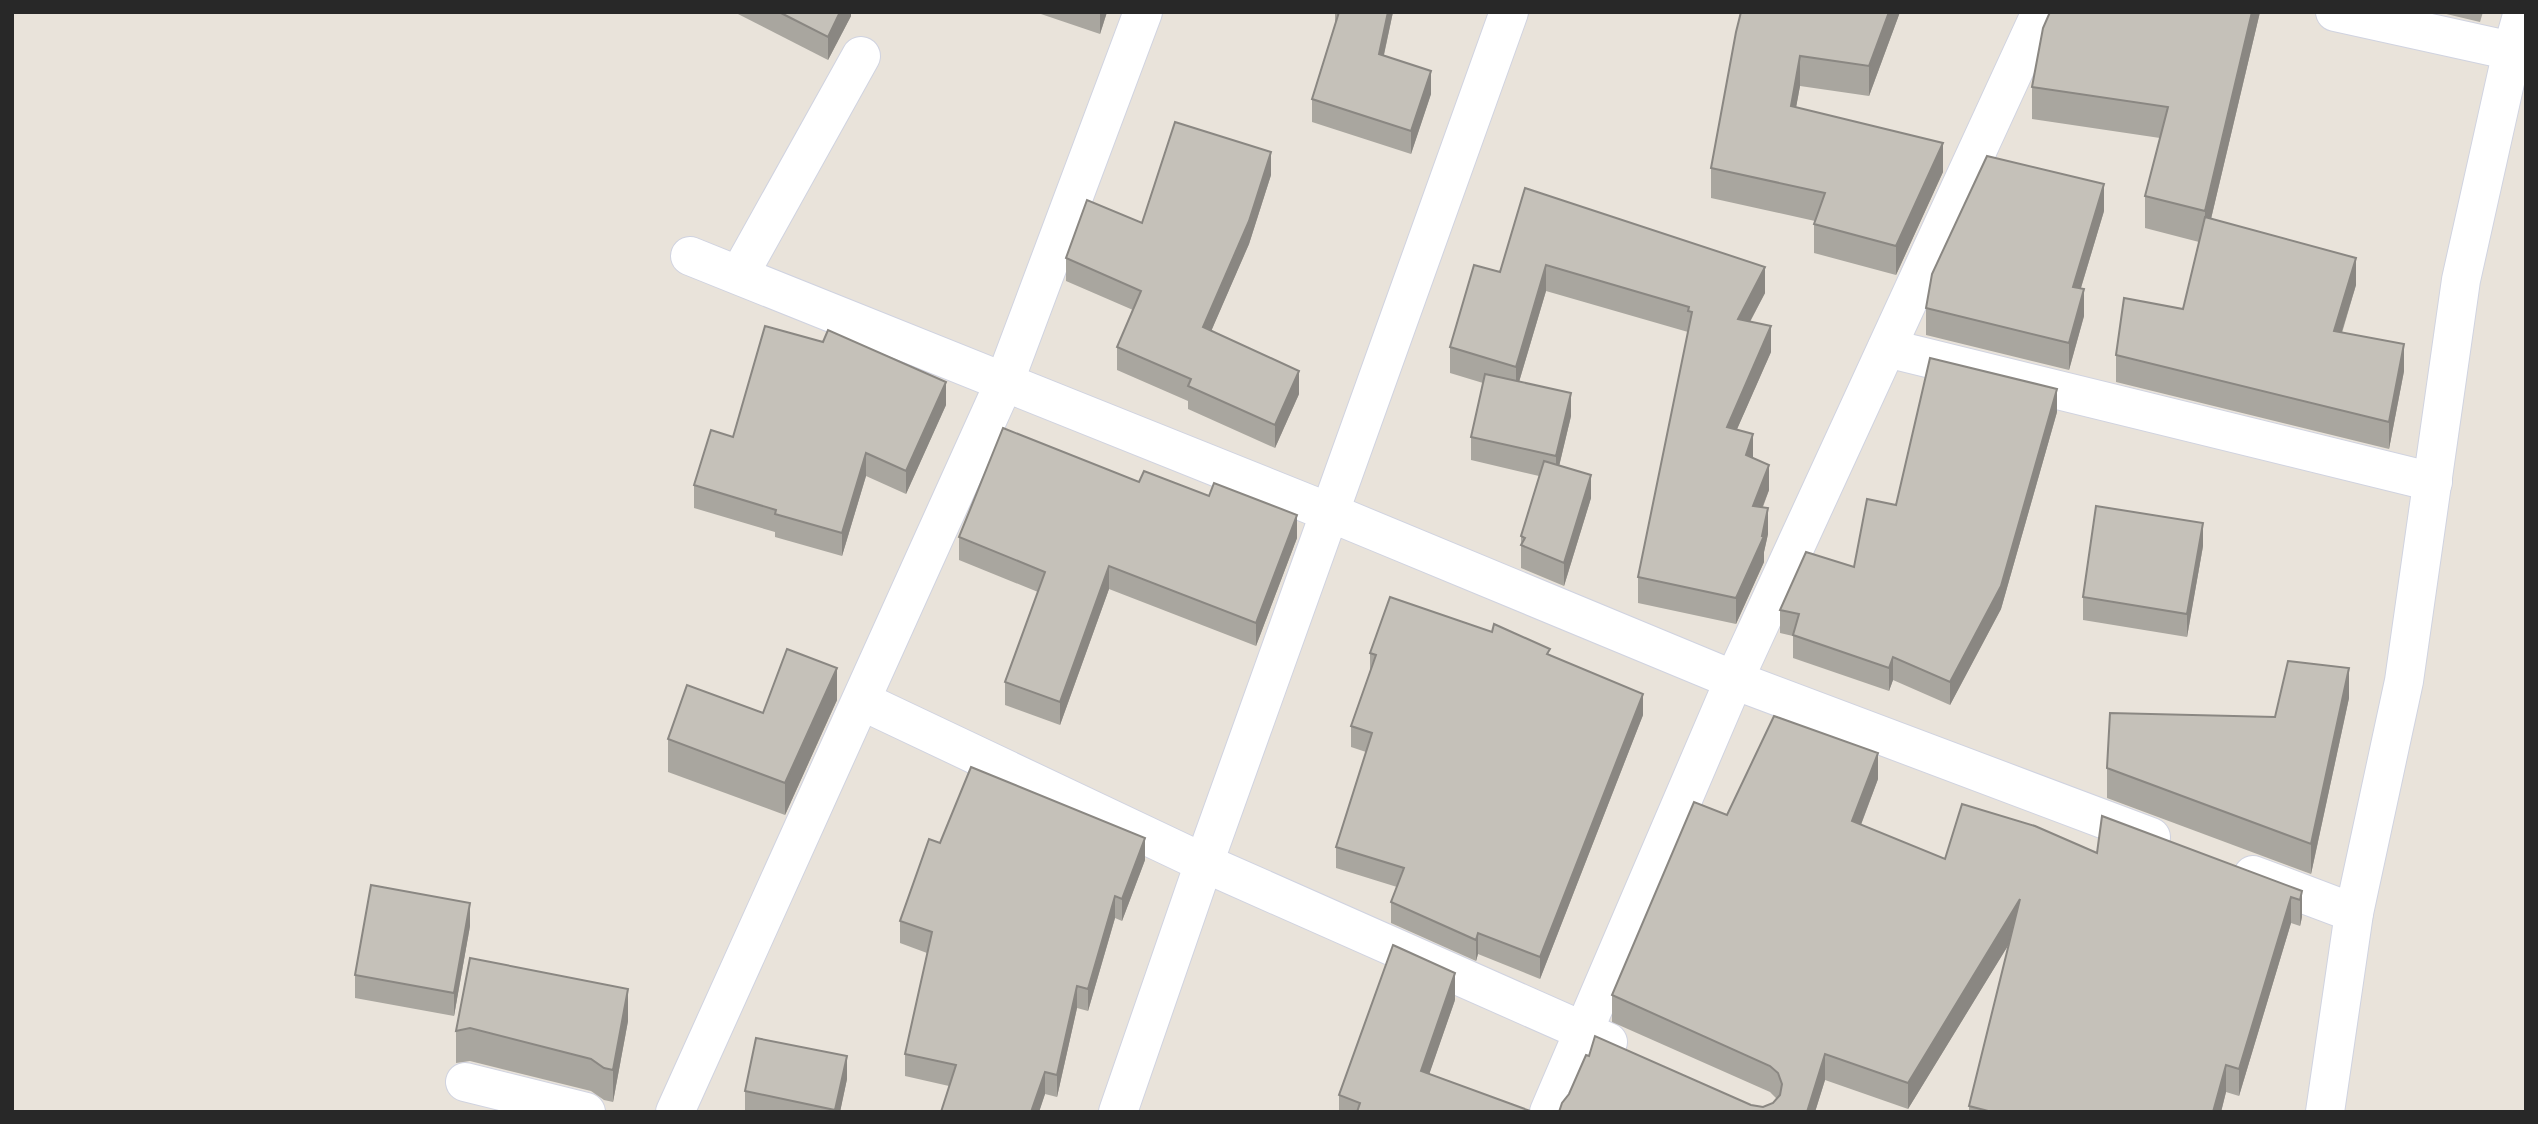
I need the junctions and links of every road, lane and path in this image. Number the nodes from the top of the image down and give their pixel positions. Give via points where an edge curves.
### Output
1 (1143, 12) edge
2 (1509, 12) edge
3 (2041, 12) edge
4 (2335, 12) edge
5 (2523, 12) edge
6 (2512, 51) junction
7 (861, 56) dead end
8 (690, 256) dead end
9 (739, 275) junction
10 (1887, 348) junction
11 (1004, 383) junction
12 (2432, 482) junction
13 (1331, 513) junction
14 (1734, 680) junction
15 (862, 701) junction
16 (2185, 850) edge
17 (1204, 863) junction
18 (2224, 865) edge
19 (2354, 913) junction
20 (1584, 1031) junction
21 (1634, 1054) edge
22 (466, 1082) dead end
23 (586, 1112) edge
24 (676, 1112) edge
25 (1118, 1112) edge
26 (1549, 1112) edge
27 (2325, 1112) edge

1 - 11 street
2 - 13 street
3 - 10 street
4 - 6 street
5 - 6 street
6 - 12 street via 2461,280
7 - 9 street
8 - 9 street
9 - 11 street
10 - 12 street
10 - 14 street
11 - 13 street
11 - 15 street
12 - 19 street via 2404,681
13 - 14 street
13 - 17 street
14 - 16 street
14 - 20 street
15 - 17 street
15 - 24 street
17 - 20 street
17 - 25 street
18 - 19 street
19 - 27 street
20 - 21 street
20 - 26 street
22 - 23 street

